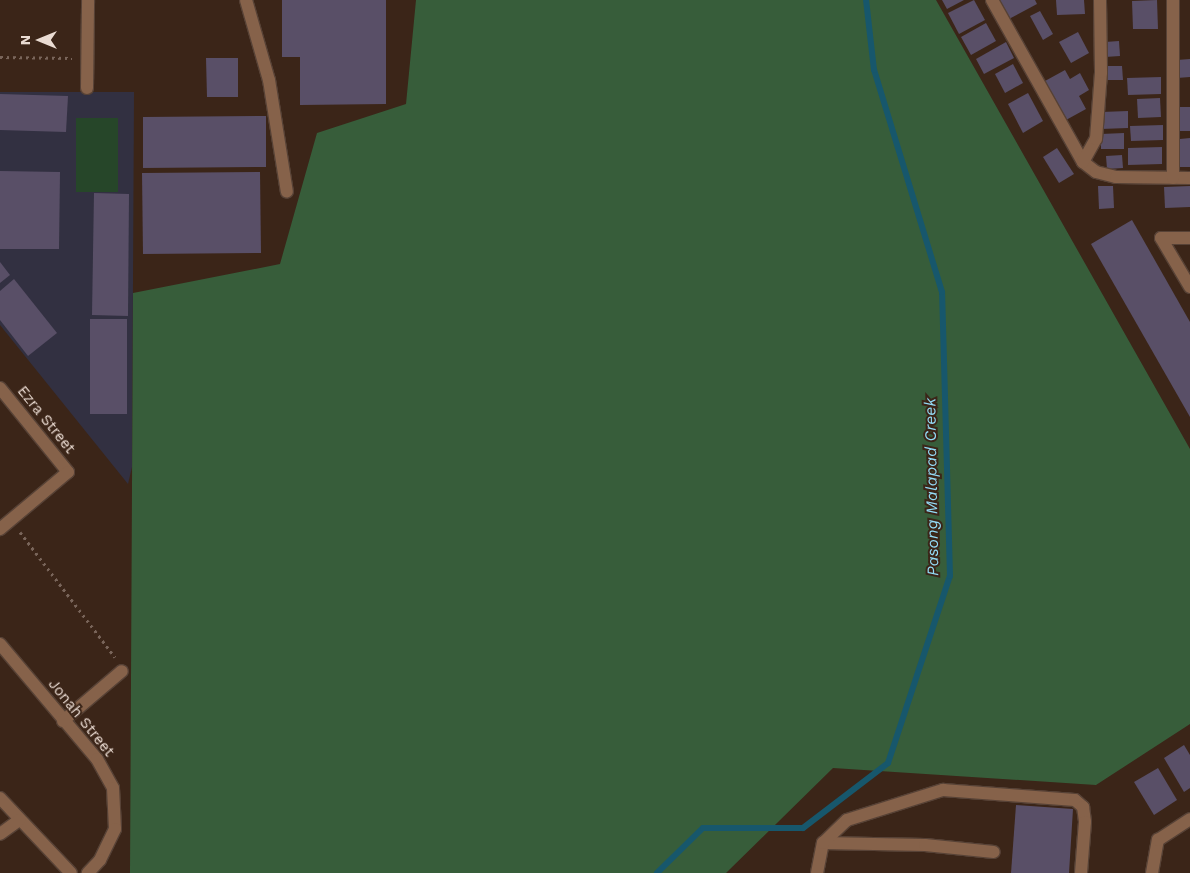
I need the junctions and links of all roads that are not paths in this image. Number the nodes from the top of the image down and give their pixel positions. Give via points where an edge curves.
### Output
1 (88, 0) edge
2 (246, 0) edge
3 (992, 0) edge
4 (1100, 0) edge
5 (1172, 0) edge
6 (87, 88) dead end
7 (1083, 162) junction
8 (1173, 178) junction
9 (1190, 178) edge
10 (287, 192) dead end
11 (1190, 238) edge
12 (1190, 288) edge
13 (0, 388) edge
14 (0, 529) edge
15 (0, 644) edge
16 (122, 671) road end
17 (63, 721) junction
18 (0, 798) edge
19 (1190, 819) edge
20 (18, 820) junction
21 (0, 834) edge
22 (823, 843) junction
23 (994, 852) dead end
24 (70, 873) edge
25 (88, 873) edge
26 (817, 873) edge
27 (1081, 873) edge
28 (1152, 873) edge

1 - 6 street
2 - 10 street via 269,80
3 - 7 street
4 - 7 street via 1096,140
5 - 8 street
7 - 8 street via 1104,175
8 - 9 street
11 - 12 street via 1161,238
13 - 14 street, Ezra Street via 68,472
15 - 17 street, Jonah Street
16 - 17 street
17 - 25 street, Jonah Street via 97,759 113,788 115,829 100,860
18 - 20 street
19 - 28 street via 1158,840
20 - 21 street
20 - 24 street
22 - 23 street via 925,845
22 - 26 street
22 - 27 street via 847,820 932,792 1075,800 1083,807 1085,822

